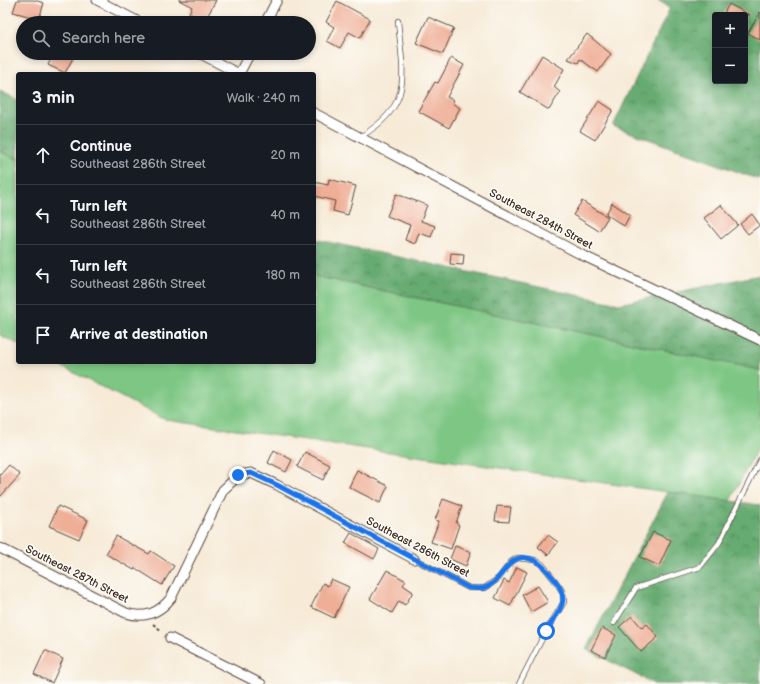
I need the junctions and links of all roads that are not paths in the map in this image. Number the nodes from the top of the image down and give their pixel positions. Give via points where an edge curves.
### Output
1 (97, 0) edge
2 (277, 0) edge
3 (128, 16) edge
4 (269, 16) edge
5 (398, 21) dead end
6 (212, 60) edge
7 (246, 60) edge
8 (235, 72) edge
9 (240, 72) edge
10 (316, 114) edge
11 (360, 138) junction
12 (760, 340) edge
13 (760, 460) edge
14 (0, 548) edge
15 (414, 559) joint
16 (145, 616) joint
17 (614, 623) dead end
18 (170, 638) road end
19 (260, 684) edge
20 (518, 684) edge

1 - 3 street
2 - 4 street
5 - 11 lane via 403,78 397,104 378,127
6 - 8 street
7 - 9 street
10 - 11 street, Southeast 284th Street
11 - 12 street, Southeast 284th Street via 582,255
13 - 17 lane via 719,543 700,567 636,588
14 - 16 street, Southeast 287th Street via 126,613
15 - 16 street, Southeast 286th Street via 277,485 251,473 238,475 223,490 172,598 164,608
15 - 20 lane, Southeast 286th Street via 469,588 485,588 500,578 517,558 524,557 542,564 559,586 564,602
18 - 19 street

